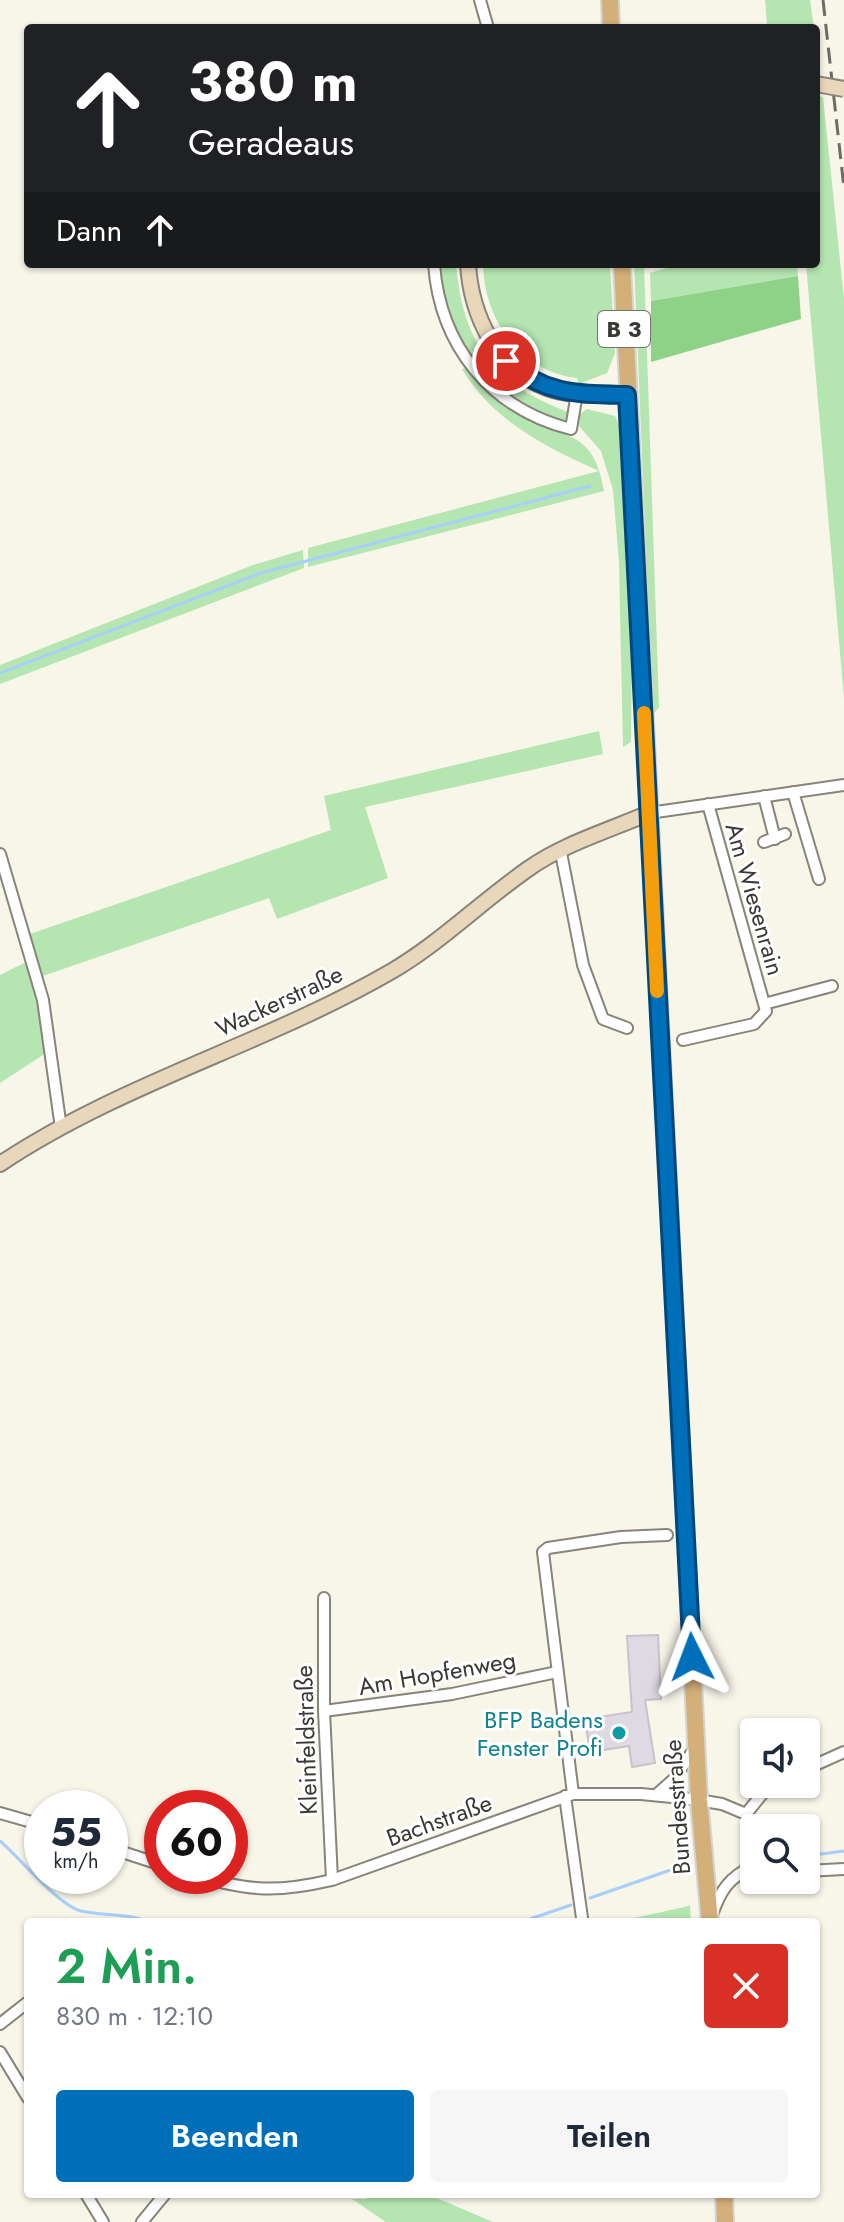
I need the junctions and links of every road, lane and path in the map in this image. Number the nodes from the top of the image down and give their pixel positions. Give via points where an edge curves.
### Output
1 (480, 0) edge
2 (610, 0) edge
3 (487, 24) edge
4 (611, 24) edge
5 (820, 85) edge
6 (844, 89) edge
7 (434, 268) edge
8 (469, 268) edge
9 (622, 268) edge
10 (577, 393) junction
11 (627, 395) junction
12 (844, 785) edge
13 (793, 792) junction
14 (764, 796) junction
15 (708, 804) junction
16 (649, 813) junction
17 (775, 838) dead end
18 (561, 853) junction
19 (0, 854) edge
20 (819, 879) dead end
21 (832, 986) dead end
22 (764, 1004) junction
23 (627, 1028) dead end
24 (683, 1040) dead end
25 (61, 1128) junction
26 (0, 1164) edge
27 (667, 1535) dead end
28 (324, 1598) dead end
29 (557, 1672) junction
30 (324, 1711) junction
31 (696, 1746) junction
32 (844, 1752) edge
33 (820, 1763) edge
34 (569, 1795) junction
35 (656, 1795) junction
36 (759, 1798) edge
37 (699, 1800) junction
38 (0, 1813) edge
39 (746, 1814) joint
40 (24, 1820) edge
41 (844, 1869) edge
42 (820, 1870) edge
43 (740, 1872) edge
44 (332, 1880) junction
45 (248, 1888) edge
46 (582, 1918) dead end
47 (710, 1918) edge
48 (711, 1918) edge
49 (24, 2005) edge
50 (0, 2024) edge
51 (0, 2052) edge
52 (24, 2091) edge
53 (88, 2198) edge
54 (162, 2198) edge
55 (724, 2198) edge
56 (103, 2222) edge
57 (142, 2222) edge
58 (725, 2222) edge

1 - 3 street
2 - 4 main road
5 - 6 street, bridge
7 - 10 street via 451,335 473,371 491,388 522,411 571,429
8 - 10 street via 488,338 506,361 528,380
9 - 11 main road, B 3
10 - 11 street
11 - 16 main road, B 3
12 - 13 street, Wackerstraße
13 - 14 street, Wackerstraße
13 - 20 street
14 - 15 street, Wackerstraße
14 - 17 street
15 - 16 street, Wackerstraße
15 - 22 street, Am Wiesenrain
16 - 18 street, Wackerstraße via 604,829
16 - 31 main road, Bundesstraße / B 3
18 - 23 street via 590,992 603,1019
18 - 25 street, Wackerstraße via 531,866 394,970 290,1024 176,1071
19 - 25 street via 43,1000
21 - 22 street, Am Wiesenrain
22 - 24 street, Am Wiesenrain via 766,1011 754,1024
25 - 26 street, Wackerstraße
27 - 29 street via 621,1537 543,1552
28 - 30 street, Kleinfeldstraße
29 - 30 street, Am Hopfenweg via 452,1694
29 - 34 street
30 - 44 street, Kleinfeldstraße
31 - 35 street
31 - 37 main road, Bundesstraße / B 3
32 - 33 street
34 - 35 street, Bachstraße
34 - 44 street, Bachstraße
34 - 46 street
35 - 37 street, Bachstraße
36 - 39 street
37 - 39 street, Bachstraße
37 - 47 main road, Bundesstraße / B 3
38 - 40 street
41 - 42 street
43 - 48 street via 722,1887
44 - 45 street, Bachstraße via 291,1890
49 - 50 street
51 - 52 street
53 - 56 street
54 - 57 street
55 - 58 main road

